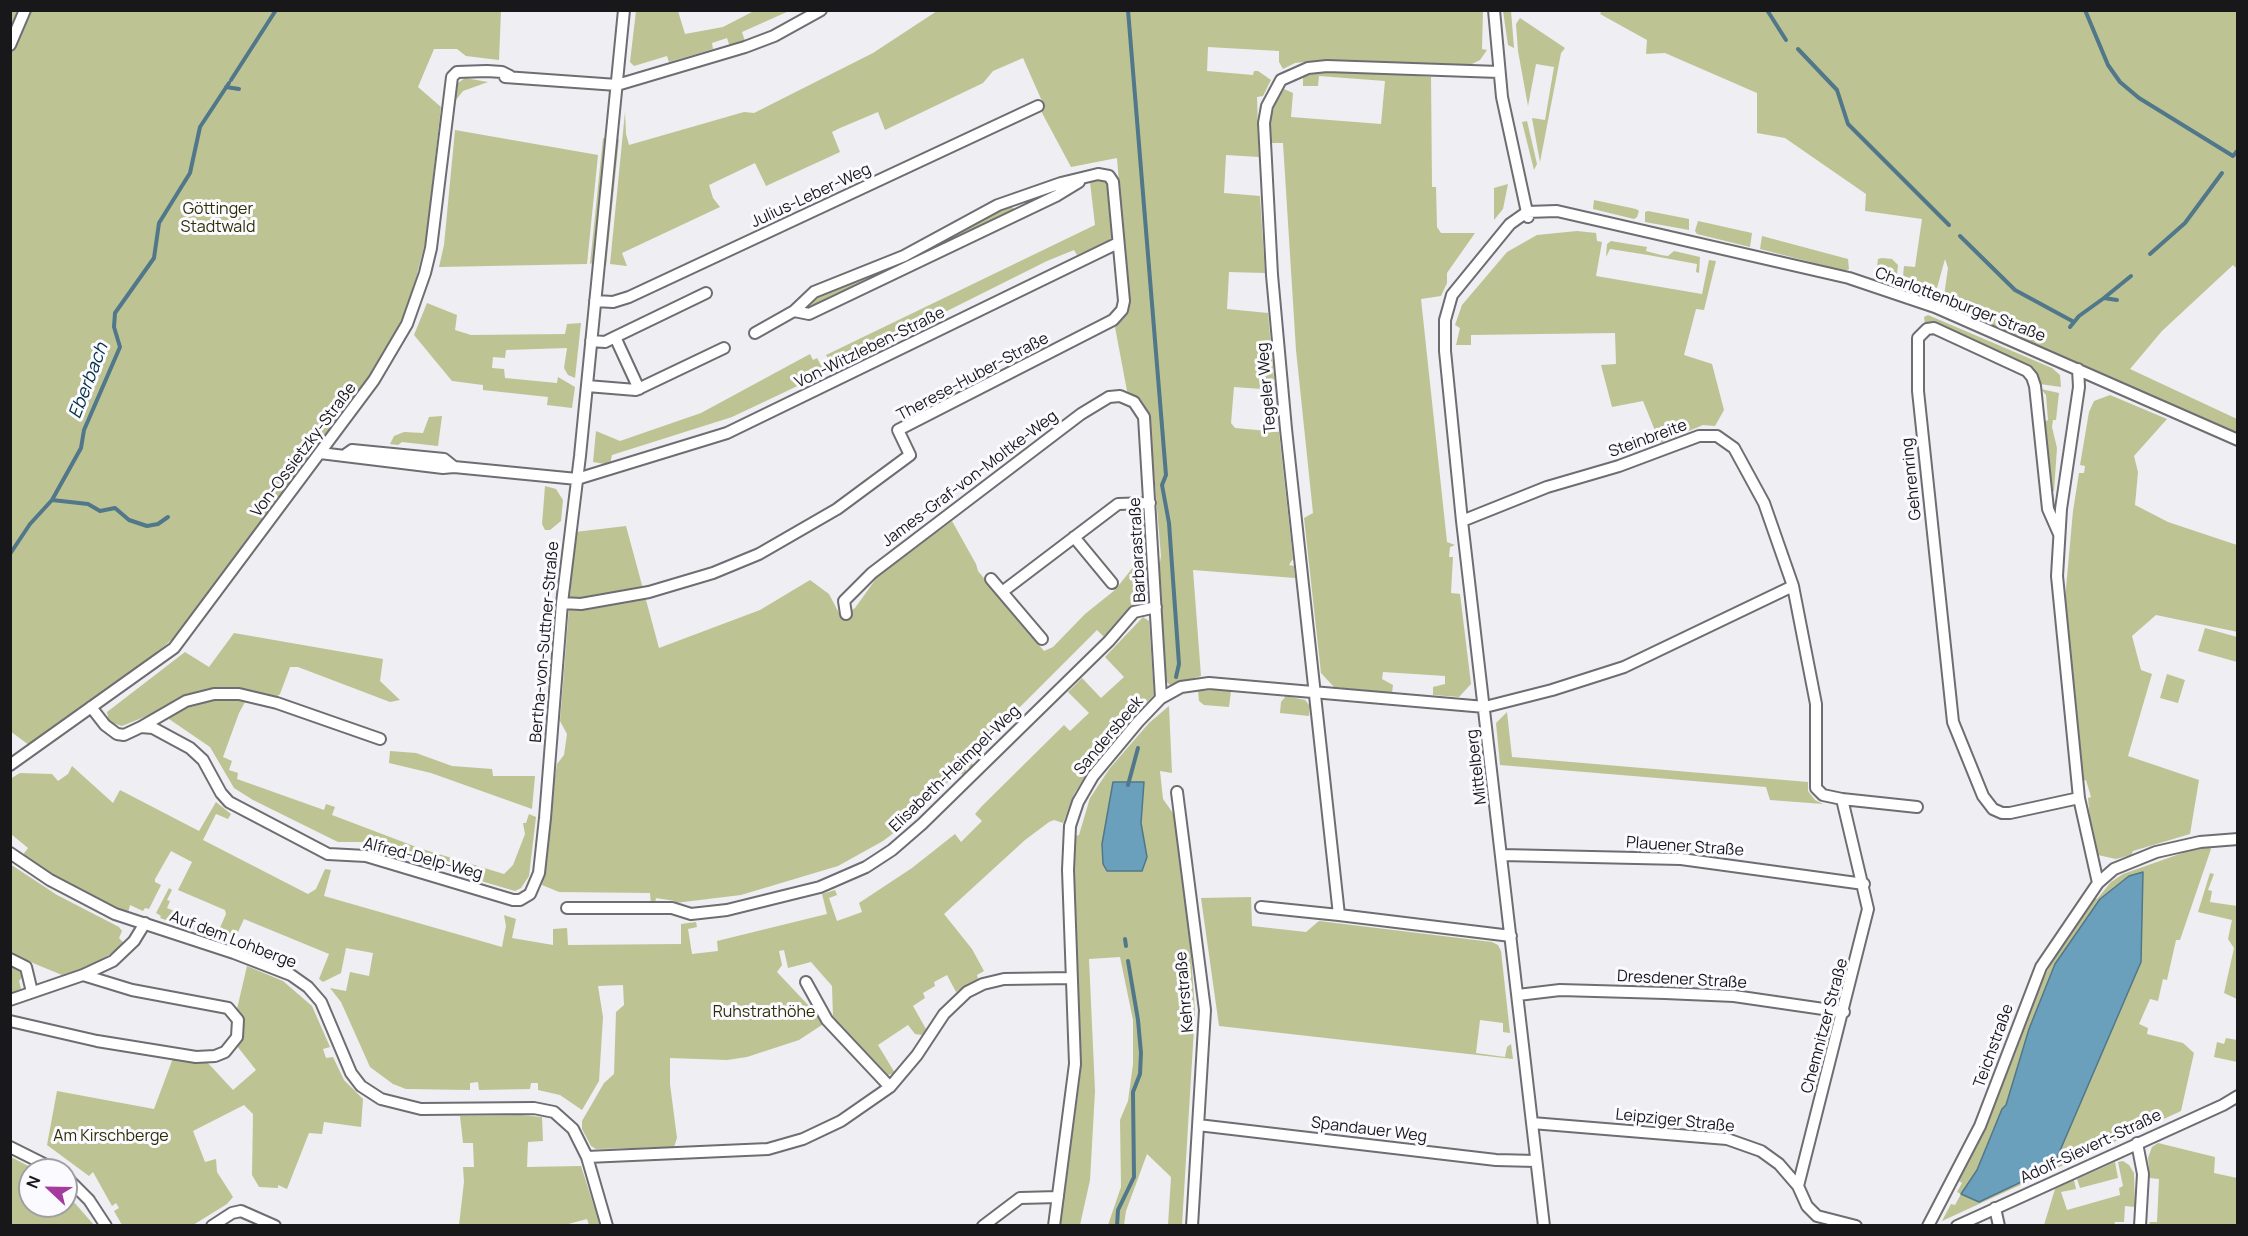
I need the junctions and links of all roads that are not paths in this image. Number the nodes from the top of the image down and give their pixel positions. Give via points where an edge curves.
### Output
1 (25, 10) edge
2 (624, 10) edge
3 (821, 10) edge
4 (1494, 10) edge
5 (10, 45) edge
6 (1499, 72) junction
7 (617, 85) junction
8 (1038, 106) dead end
9 (1090, 176) junction
10 (1531, 214) junction
11 (1119, 243) junction
12 (906, 261) junction
13 (706, 293) dead end
14 (595, 302) junction
15 (794, 311) junction
16 (755, 333) dead end
17 (615, 337) junction
18 (591, 341) junction
19 (724, 348) dead end
20 (2078, 369) junction
21 (587, 386) junction
22 (639, 389) junction
23 (1134, 402) joint
24 (2238, 440) edge
25 (320, 453) junction
26 (577, 479) junction
27 (1150, 503) junction
28 (1462, 521) junction
29 (2059, 534) junction
30 (1074, 537) junction
31 (991, 579) dead end
32 (1112, 584) dead end
33 (1793, 586) junction
34 (1002, 592) junction
35 (562, 603) junction
36 (1156, 607) junction
37 (846, 614) dead end
38 (1042, 639) dead end
39 (1317, 693) junction
40 (1161, 698) junction
41 (91, 707) junction
42 (1485, 707) junction
43 (141, 727) junction
44 (380, 739) dead end
45 (10, 765) edge
46 (1178, 792) dead end
47 (2079, 798) junction
48 (1842, 799) junction
49 (1917, 807) dead end
50 (2238, 838) edge
51 (10, 853) edge
52 (1502, 855) junction
53 (2098, 883) junction
54 (1864, 884) junction
55 (526, 898) joint
56 (1261, 907) dead end
57 (567, 908) dead end
58 (1339, 915) junction
59 (145, 923) junction
60 (1511, 936) junction
61 (10, 959) edge
62 (83, 975) junction
63 (1072, 978) junction
64 (806, 982) dead end
65 (32, 992) junction
66 (1518, 995) junction
67 (10, 1000) edge
68 (1844, 1012) junction
69 (10, 1020) edge
70 (890, 1087) junction
71 (2238, 1096) edge
72 (1532, 1123) junction
73 (1198, 1125) junction
74 (2137, 1143) junction
75 (10, 1146) edge
76 (587, 1157) junction
77 (34, 1158) edge
78 (1536, 1161) junction
79 (1798, 1186) junction
80 (78, 1189) edge
81 (1058, 1197) junction
82 (1995, 1208) junction
83 (106, 1226) edge
84 (212, 1226) edge
85 (275, 1226) edge
86 (607, 1226) edge
87 (983, 1226) edge
88 (1053, 1226) edge
89 (1192, 1226) edge
90 (1544, 1226) edge
91 (1856, 1226) edge
92 (1929, 1226) edge
93 (1957, 1226) edge
94 (1999, 1226) edge
95 (2140, 1226) edge

1 - 5 street
2 - 7 street
3 - 7 street via 745,47
4 - 6 street
6 - 10 street
6 - 39 street, Tegeler Weg via 1308,68 1281,80 1267,106 1264,123 1272,275
7 - 14 street, Bertha-von-Suttner-Straße
7 - 25 street, Von-Ossietzky-Straße via 510,76 502,72 456,72 449,84 431,249 417,298 396,346
8 - 14 street, Julius-Leber-Weg via 629,297
9 - 11 street via 1105,174 1113,182
9 - 12 street via 1056,196
9 - 12 street via 999,205
10 - 20 street, Charlottenburger Straße via 1589,220 1849,278 1935,307
10 - 28 street, Mittelberg via 1510,224 1457,288 1449,305 1445,351
11 - 26 street, Von-Witzleben-Straße via 727,433
11 - 35 street, Therese-Huber-Straße via 1124,297 1122,310 1113,321 898,430 910,455 799,533 713,573 616,599
12 - 15 street via 814,291
12 - 15 street via 809,314
13 - 17 street
14 - 18 street, Bertha-von-Suttner-Straße
15 - 16 street
17 - 18 street via 605,342
17 - 22 street
18 - 21 street, Bertha-von-Suttner-Straße
19 - 22 street
20 - 24 street, Charlottenburger Straße
20 - 29 street, Gehrenring via 2079,387 2068,442
21 - 22 street
21 - 26 street, Bertha-von-Suttner-Straße
23 - 27 street, Barbarastraße via 1143,417
23 - 37 street, James-Graf-von-Moltke-Weg via 1115,395 1081,414 872,573 844,601
25 - 26 street via 345,455 352,450 444,459 454,467
25 - 41 street, Von-Ossietzky-Straße via 185,636 157,662
26 - 35 street, Bertha-von-Suttner-Straße
27 - 30 street via 1118,504
27 - 36 street, Barbarastraße
28 - 33 street, Steinbreite via 1547,486 1619,466 1699,436 1717,436 1734,447 1764,503
28 - 42 street, Mittelberg
29 - 47 street, Gehrenring via 2061,629
29 - 47 street, Gehrenring via 2048,509 2031,377 2027,371 1934,328 1927,329 1918,338 1918,391 1953,722 1983,796 1993,809 2010,813
30 - 32 street
30 - 34 street
31 - 34 street
33 - 42 street via 1624,667
33 - 48 street, Steinbreite via 1816,704 1816,788 1823,795
34 - 38 street
35 - 55 street, Bertha-von-Suttner-Straße via 539,873
36 - 40 street, Barbarastraße
36 - 57 street, Elisabeth-Heimpel-Weg via 1134,612 922,824 866,867 820,887 727,910 691,914 672,908
39 - 40 street, Sandersbeek via 1209,683 1181,687
39 - 42 street, Sandersbeek
39 - 58 street, Tegeler Weg
40 - 63 street, Sandersbeek via 1103,762 1073,814 1068,870
41 - 43 street, Alfred-Delp-Weg via 117,734
41 - 45 street, Von-Ossietzky-Straße
42 - 52 street, Mittelberg
43 - 44 street, Alfred-Delp-Weg via 186,701 214,694 239,694
43 - 55 street, Alfred-Delp-Weg via 157,729 196,753 220,793 234,806 328,854 363,856 513,900
46 - 73 street, Kehrstraße via 1205,1010
47 - 53 street, Gehrenring
48 - 49 street
48 - 54 street, Chemnitzer Straße
50 - 53 street via 2156,852 2114,869
51 - 59 street, Auf dem Lohberge via 74,894 115,914
52 - 54 street, Plauener Straße via 1681,859
52 - 60 street, Mittelberg
53 - 92 street, Teichstraße via 2041,967 1980,1126
54 - 68 street, Chemnitzer Straße via 1866,926
56 - 58 street
58 - 60 street
59 - 62 street via 125,951
59 - 76 street, Auf dem Lohberge via 271,967 308,987 321,1002 351,1073 361,1086 381,1099 421,1109 543,1109 564,1118
60 - 66 street, Mittelberg
61 - 65 street via 26,967
62 - 65 street
62 - 69 street via 132,990 228,1008 238,1020 237,1037 225,1052 196,1056 97,1041
63 - 70 street via 1004,979 967,992 944,1014
63 - 81 street, Sandersbeek via 1074,1076
64 - 70 street via 827,1020
65 - 67 street
66 - 68 street, Dresdener Straße via 1560,990 1665,993 1745,998
66 - 72 street, Mittelberg
68 - 79 street, Chemnitzer Straße
70 - 76 street via 841,1121 803,1139 768,1149
71 - 74 street, Adolf-Sievert-Straße
72 - 78 street, Mittelberg
72 - 79 street, Leipziger Straße via 1727,1139 1779,1164
73 - 78 street, Spandauer Weg via 1496,1160
73 - 89 street, Kehrstraße
74 - 82 street, Adolf-Sievert-Straße
74 - 95 street via 2143,1174
75 - 77 street
76 - 86 street, Auf dem Lohberge
78 - 90 street, Mittelberg
79 - 91 street via 1807,1206 1817,1216
80 - 83 street
81 - 87 street via 1020,1198
81 - 88 street, Sandersbeek
82 - 93 street, Adolf-Sievert-Straße
82 - 94 street
84 - 85 street via 241,1211

